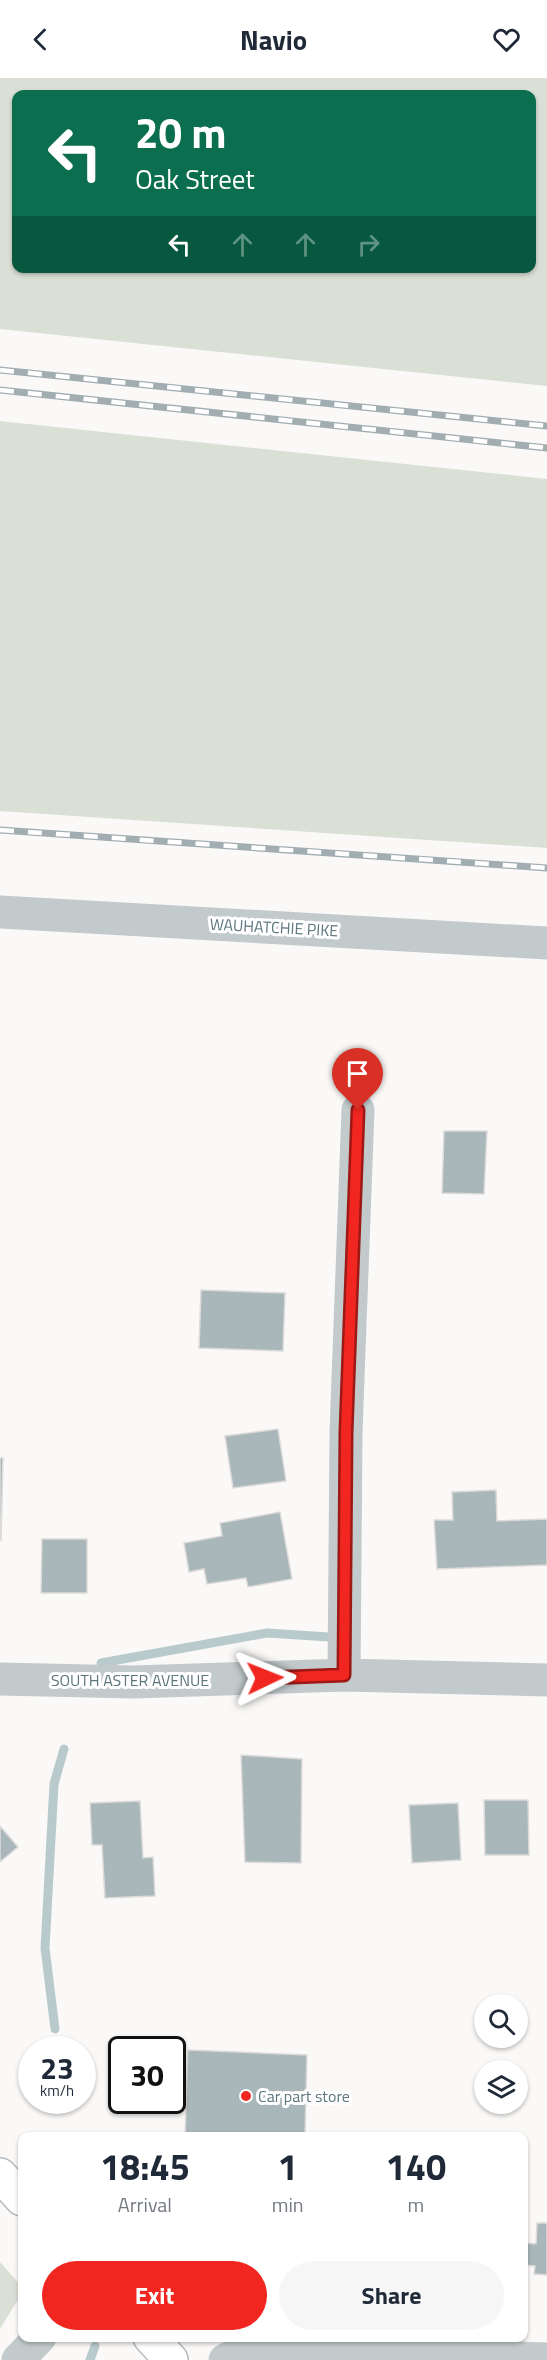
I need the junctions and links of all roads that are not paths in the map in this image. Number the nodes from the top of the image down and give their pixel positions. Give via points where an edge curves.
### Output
1 (0, 912) edge
2 (547, 943) edge
3 (358, 1110) dead end
4 (344, 1675) junction
5 (0, 1678) edge
6 (547, 1680) edge
7 (0, 2175) edge
8 (18, 2195) edge
9 (35, 2342) edge
10 (155, 2342) edge
11 (547, 2359) edge
12 (18, 2360) edge
13 (171, 2360) edge
14 (225, 2360) edge

1 - 2 street, WAUHATCHIE PIKE
3 - 4 street via 346,1432
4 - 5 street, SOUTH ASTER AVENUE via 134,1682
4 - 6 street, SOUTH ASTER AVENUE
7 - 8 main road
9 - 12 street
10 - 13 main road
11 - 14 street via 244,2350

